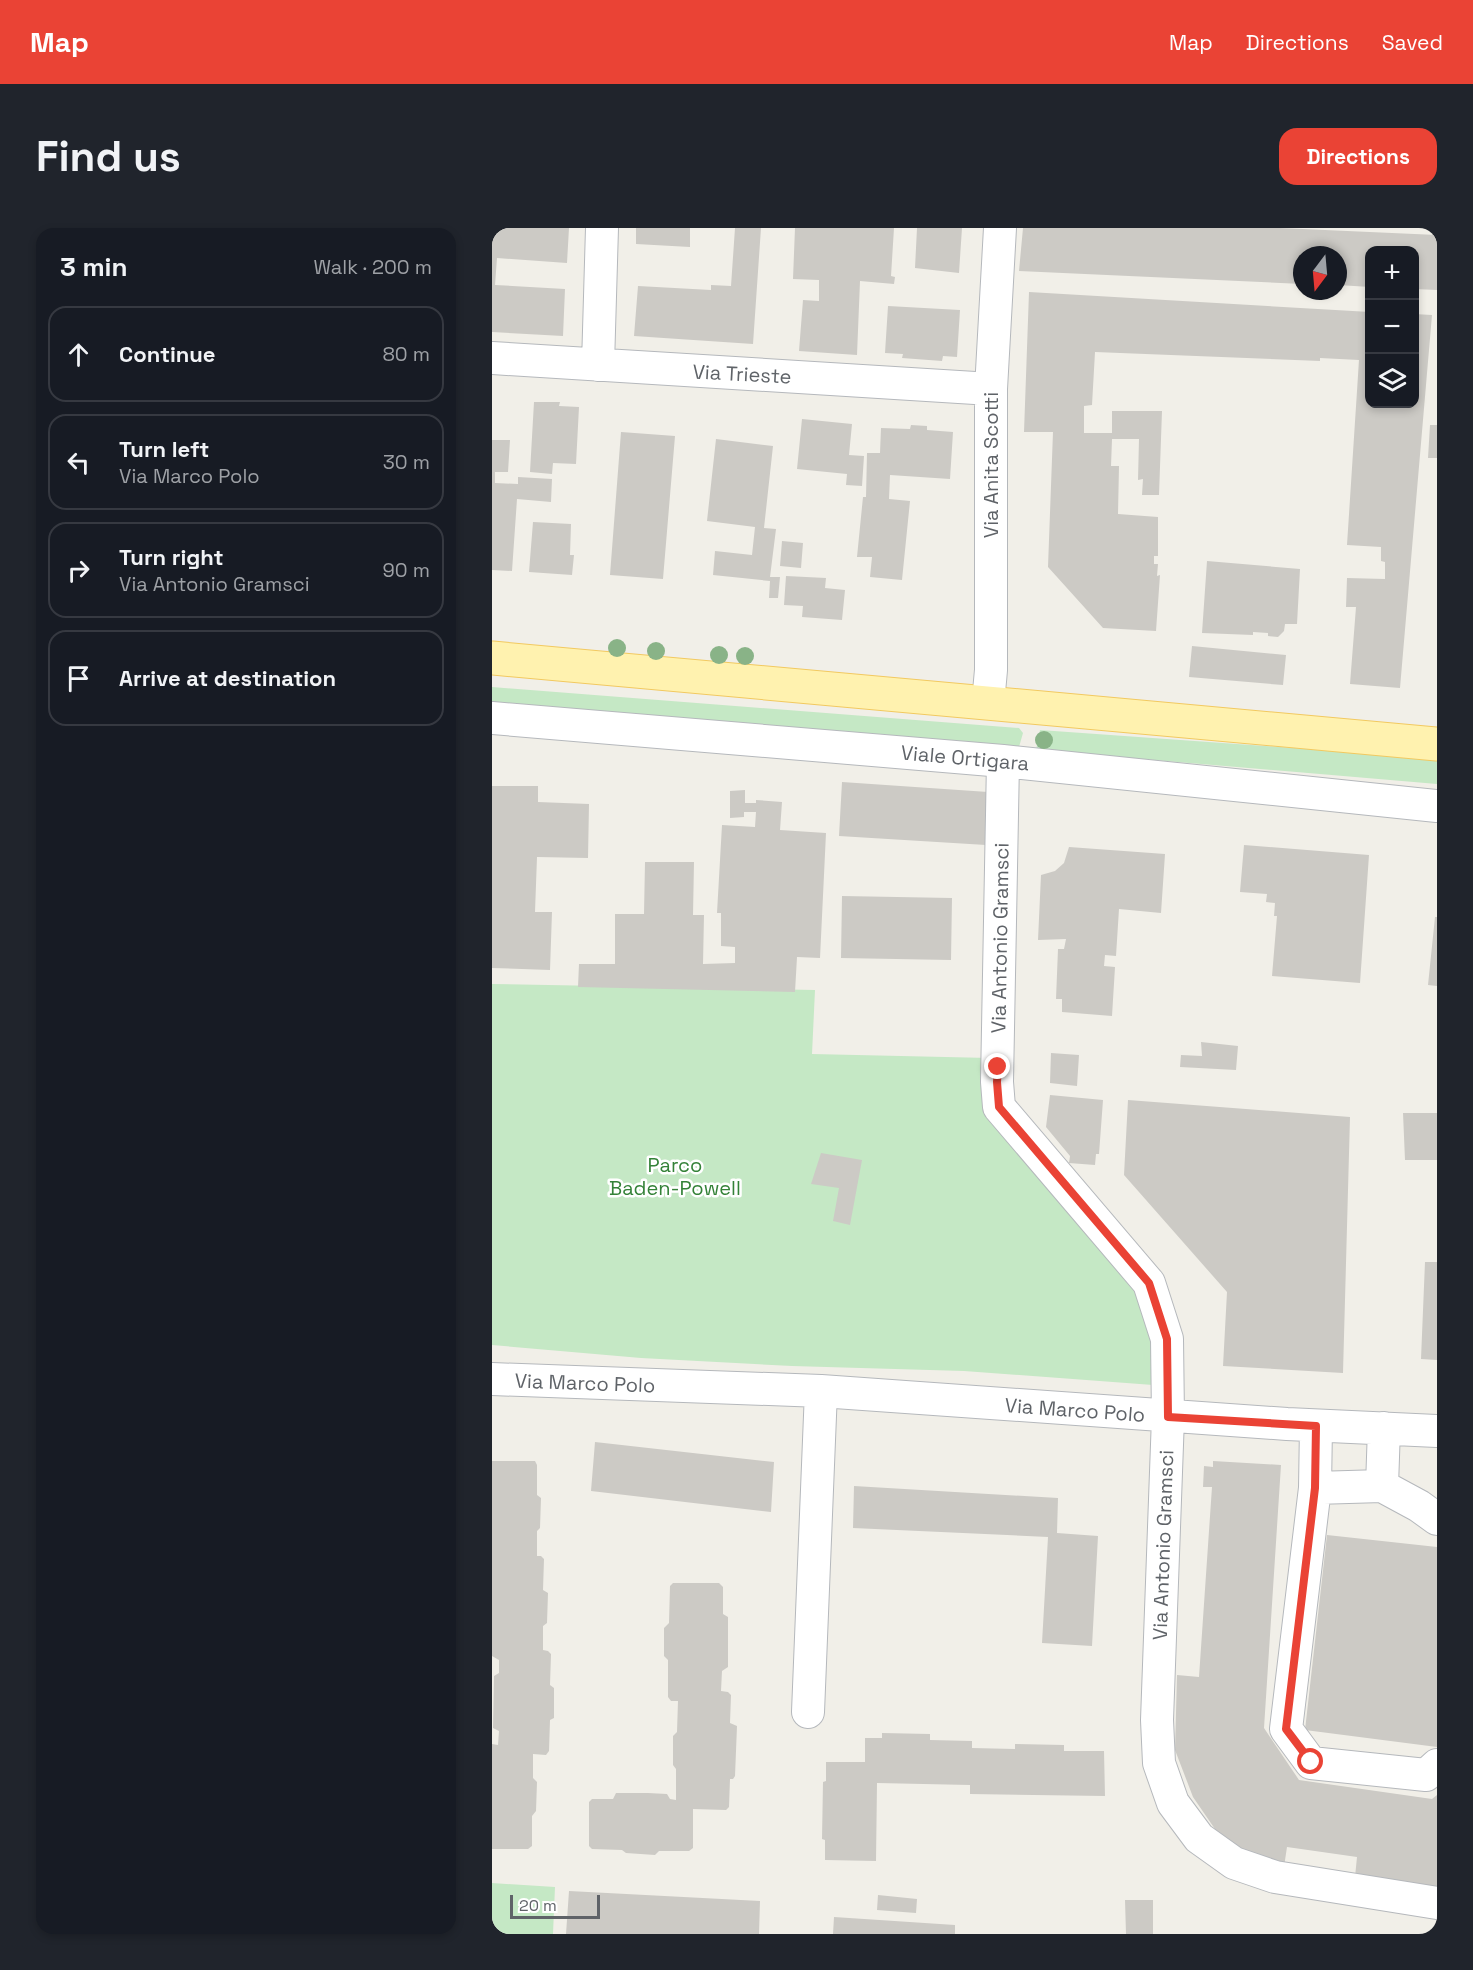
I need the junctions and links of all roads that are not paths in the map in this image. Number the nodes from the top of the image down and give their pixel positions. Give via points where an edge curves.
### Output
1 (603, 228) edge
2 (1000, 228) edge
3 (492, 358) edge
4 (598, 365) junction
5 (991, 389) junction
6 (492, 658) edge
7 (988, 703) junction
8 (492, 718) edge
9 (1437, 744) edge
10 (1003, 761) junction
11 (1437, 806) edge
12 (492, 1379) edge
13 (821, 1391) junction
14 (1168, 1417) junction
15 (1316, 1426) junction
16 (1384, 1428) junction
17 (1437, 1431) edge
18 (1382, 1486) junction
19 (1315, 1488) junction
20 (1437, 1519) edge
21 (808, 1712) dead end
22 (1437, 1765) edge
23 (1437, 1903) edge

1 - 4 street
2 - 5 street, Via Anita Scotti
3 - 4 street, Via Trieste
4 - 5 street, Via Trieste
5 - 7 street, Via Anita Scotti
6 - 7 main road
7 - 9 main road
8 - 10 street, Viale Ortigara
10 - 11 street, Viale Ortigara
10 - 14 street, Via Antonio Gramsci via 999,1107 1149,1283 1167,1339
12 - 13 street, Via Marco Polo
13 - 14 street, Via Marco Polo
13 - 21 street
14 - 15 street, Via Marco Polo
14 - 23 street, Via Antonio Gramsci via 1157,1720 1159,1763 1173,1803 1199,1838 1234,1863 1275,1878
15 - 16 street, Via Marco Polo
15 - 19 street
16 - 17 street, Via Marco Polo
16 - 18 street
18 - 19 street
18 - 20 street
19 - 22 street via 1286,1729 1311,1762 1426,1775

